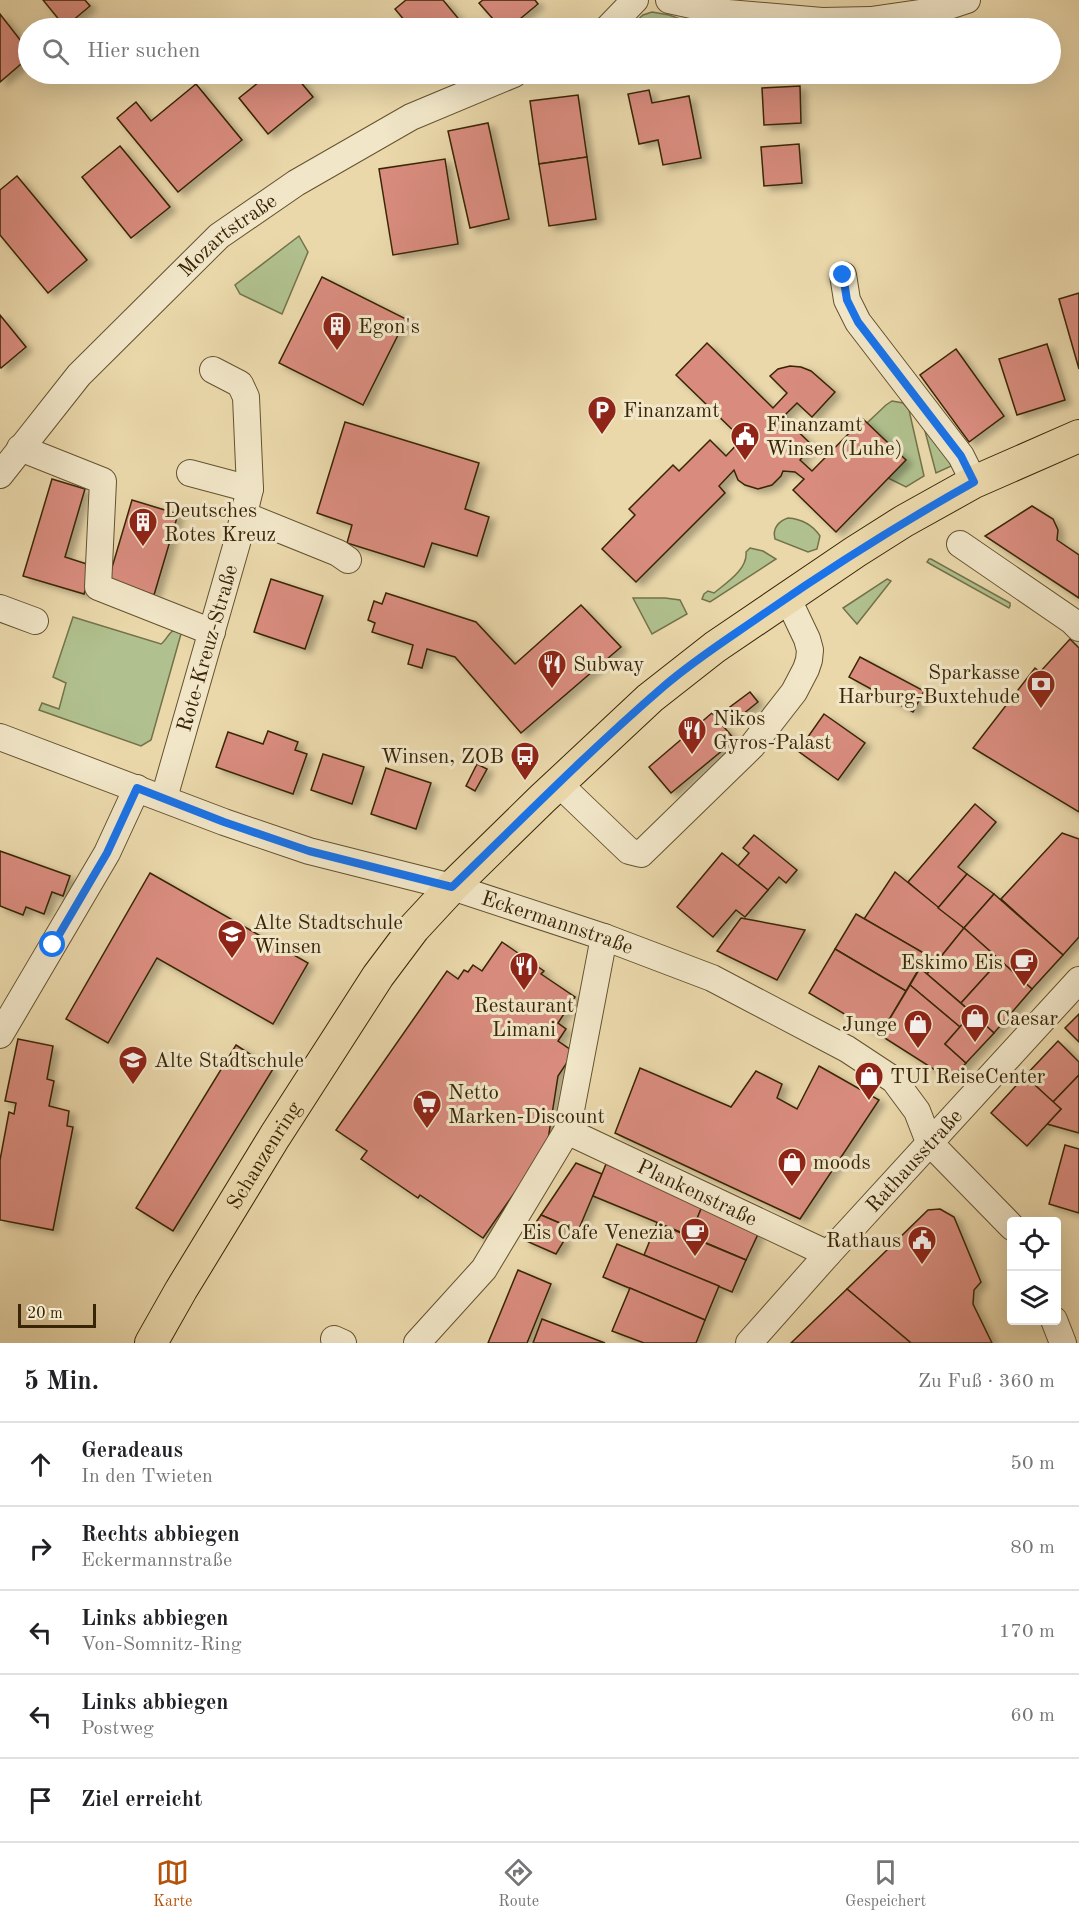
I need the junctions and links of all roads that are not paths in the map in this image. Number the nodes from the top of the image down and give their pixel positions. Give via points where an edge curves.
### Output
1 (634, 0) edge
2 (669, 0) edge
3 (967, 0) edge
4 (617, 18) edge
5 (787, 18) edge
6 (885, 18) edge
7 (490, 84) edge
8 (843, 275) dead end
9 (213, 369) dead end
10 (1079, 438) edge
11 (20, 448) junction
12 (190, 473) dead end
13 (0, 475) edge
14 (974, 482) junction
15 (250, 489) junction
16 (244, 515) junction
17 (960, 544) dead end
18 (348, 560) dead end
19 (787, 597) junction
20 (0, 608) edge
21 (35, 621) dead end
22 (1079, 628) edge
23 (212, 632) junction
24 (0, 737) edge
25 (559, 784) junction
26 (137, 788) junction
27 (164, 798) junction
28 (452, 887) junction
29 (603, 937) junction
30 (1079, 980) edge
31 (0, 1035) edge
32 (567, 1131) junction
33 (929, 1142) junction
34 (1007, 1223) edge
35 (828, 1254) junction
36 (1056, 1325) edge
37 (151, 1343) edge
38 (417, 1343) edge
39 (749, 1343) edge
40 (1063, 1343) edge

1 - 4 street
2 - 5 street via 728,13
3 - 6 street via 934,11
7 - 11 street, Mozartstraße via 411,117 296,183 219,236 79,375
8 - 14 street via 847,300 858,322 961,456
9 - 15 street, Rote-Kreuz-Straße via 240,384 246,397
10 - 14 main road, Schanzenring
11 - 13 street, Mozartstraße
11 - 23 street via 103,481 98,587
12 - 15 street
14 - 19 main road, Schanzenring via 904,521
15 - 16 street, Rote-Kreuz-Straße
16 - 18 street
16 - 23 street, Rote-Kreuz-Straße
17 - 22 street
19 - 25 main road, Schanzenring via 664,686
19 - 25 street via 810,650 806,669 794,692 752,746 641,854 629,851
20 - 21 street
23 - 27 street, Rote-Kreuz-Straße
24 - 26 street, Eckermannstraße
25 - 28 main road, Schanzenring
26 - 27 street, Eckermannstraße
26 - 31 street via 107,853
27 - 28 street, Eckermannstraße via 309,851
28 - 29 street, Eckermannstraße
28 - 37 main road, Schanzenring via 414,928 378,976 279,1129
29 - 32 street
29 - 33 street, Eckermannstraße via 712,978 847,1049 894,1080 917,1111
30 - 33 street, Rathausstraße
32 - 35 street, Plankenstraße
32 - 38 street via 484,1269
33 - 34 street
33 - 35 street, Rathausstraße
35 - 39 street, Rathausstraße
36 - 40 street

